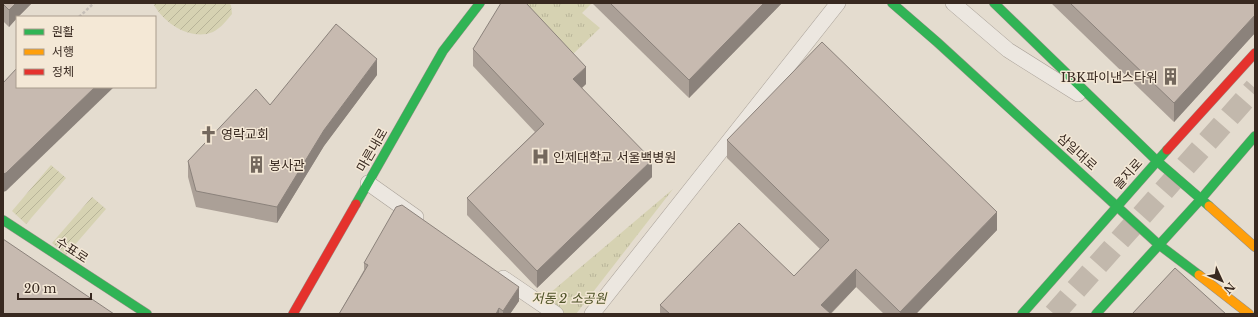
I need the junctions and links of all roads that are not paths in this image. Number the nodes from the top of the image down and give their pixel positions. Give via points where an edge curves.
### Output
1 (480, 3) edge
2 (838, 3) edge
3 (892, 3) edge
4 (953, 3) edge
5 (994, 3) edge
6 (1255, 53) edge
7 (1107, 113) junction
8 (1255, 136) edge
9 (1157, 161) junction
10 (368, 183) junction
11 (1201, 199) junction
12 (1116, 205) junction
13 (3, 220) edge
14 (426, 224) edge
15 (1158, 244) junction
16 (1255, 247) edge
17 (491, 269) edge
18 (147, 314) edge
19 (294, 314) edge
20 (556, 314) edge
21 (592, 314) edge
22 (1022, 314) edge
23 (1096, 314) edge
24 (1248, 314) edge

1 - 10 main road, 마른내로 via 443,51
2 - 21 lane
3 - 12 main road, 삼일대로
4 - 7 lane via 1008,50
5 - 7 main road
6 - 9 main road, 을지로
7 - 9 main road
8 - 11 main road
9 - 11 main road
9 - 12 main road, 을지로
10 - 14 lane
10 - 19 main road, 마른내로
11 - 15 main road
11 - 16 main road
12 - 15 main road, 삼일대로
12 - 22 main road, 을지로
13 - 18 main road, 수표로
15 - 23 main road
15 - 24 main road, 삼일대로
17 - 20 lane

